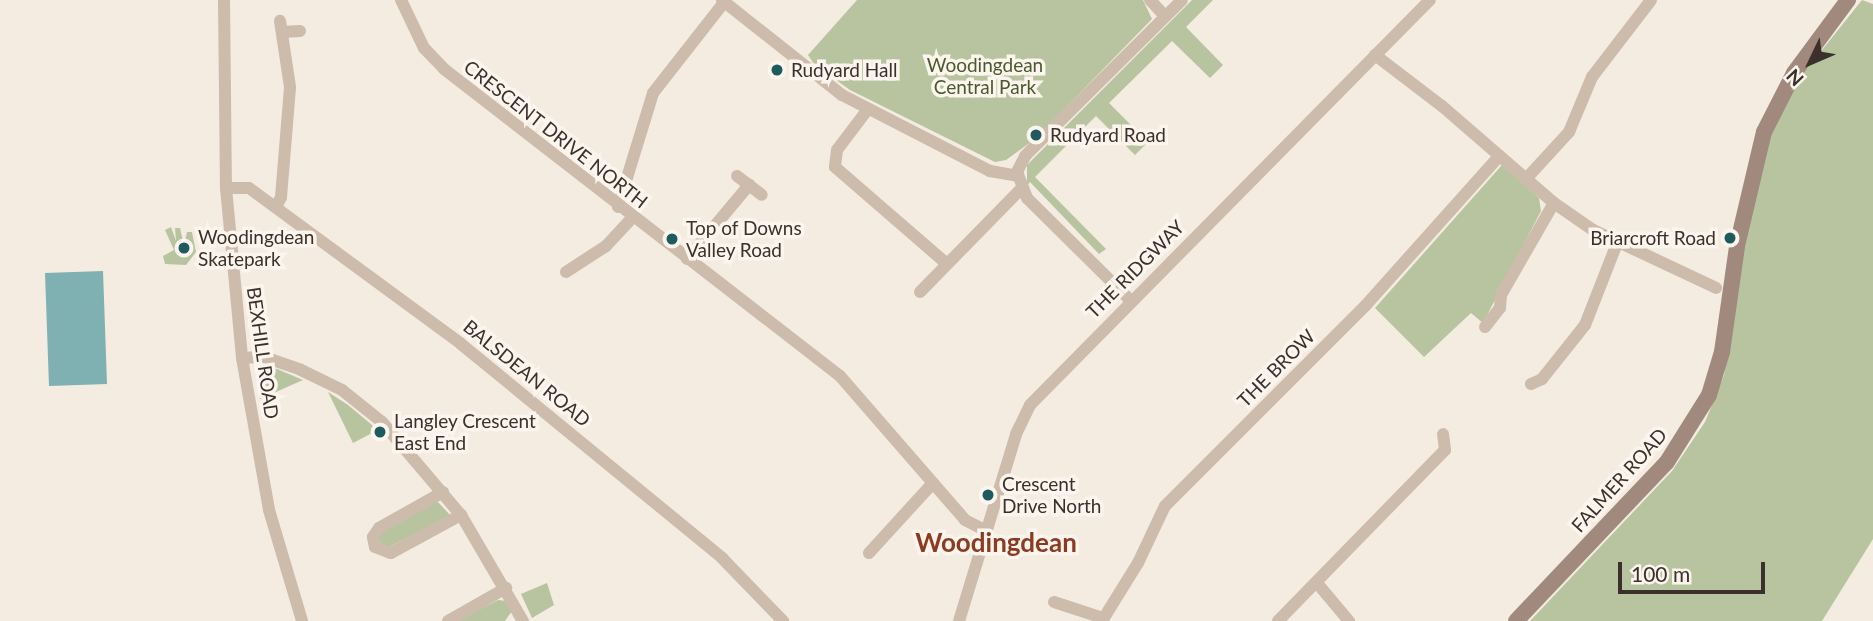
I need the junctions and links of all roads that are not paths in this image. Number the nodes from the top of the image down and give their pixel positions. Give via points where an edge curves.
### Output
1 (224, 0) edge
2 (401, 0) edge
3 (724, 0) edge
4 (1150, 0) edge
5 (1182, 0) edge
6 (1430, 0) edge
7 (1651, 0) edge
8 (1848, 0) edge
9 (1166, 16) junction
10 (300, 30) dead end
11 (1374, 55) junction
12 (869, 109) junction
13 (1499, 156) junction
14 (737, 176) dead end
15 (1017, 176) junction
16 (1526, 179) junction
17 (749, 185) junction
18 (226, 188) junction
19 (1021, 190) junction
20 (762, 195) dead end
21 (1553, 203) junction
22 (276, 207) junction
23 (618, 207) junction
24 (632, 218) junction
25 (1618, 241) junction
26 (687, 259) junction
27 (947, 264) junction
28 (575, 270) dead end
29 (1716, 288) dead end
30 (920, 292) dead end
31 (1130, 300) junction
32 (1485, 327) dead end
33 (242, 358) junction
34 (1531, 384) dead end
35 (1443, 434) dead end
36 (933, 483) junction
37 (443, 492) junction
38 (461, 515) junction
39 (987, 531) junction
40 (876, 548) dead end
41 (1317, 583) junction
42 (506, 588) junction
43 (1054, 602) dead end
44 (518, 619) edge
45 (1103, 620) edge
46 (302, 621) edge
47 (448, 621) edge
48 (783, 621) edge
49 (960, 621) edge
50 (1278, 621) edge
51 (1349, 621) edge
52 (1516, 621) edge

1 - 18 street, BEXHILL ROAD
2 - 23 street, CRESCENT DRIVE NORTH via 434,60
3 - 12 street via 822,80
3 - 23 street via 653,93
4 - 9 street
5 - 9 street
6 - 11 street, THE RIDGWAY
7 - 16 street via 1592,77 1577,120
8 - 52 main road, FALMER ROAD via 1794,73 1764,132 1737,246 1723,352 1709,395 1667,462
9 - 15 street via 1025,156
10 - 22 street via 281,27 289,87 281,194
11 - 13 street
11 - 31 street, THE RIDGWAY
12 - 15 street via 990,171
12 - 27 street via 835,154 837,172
13 - 16 street
13 - 45 street, THE BROW via 1368,303 1165,506 1138,563
14 - 17 street
15 - 19 street
16 - 21 street
17 - 20 street
17 - 26 street
18 - 22 street, BALSDEAN ROAD via 246,187
18 - 33 street, BEXHILL ROAD
19 - 27 street
19 - 31 street
21 - 25 street
21 - 32 street via 1501,295 1505,311
22 - 48 street, BALSDEAN ROAD via 510,383 736,570
23 - 24 street, CRESCENT DRIVE NORTH
24 - 26 street, CRESCENT DRIVE NORTH
24 - 28 street
25 - 29 street
25 - 34 street via 1585,325 1542,379
26 - 36 street, CRESCENT DRIVE NORTH via 840,376
27 - 30 street
31 - 39 street, THE RIDGWAY via 1022,418
33 - 37 street via 271,358 342,390 398,438
33 - 46 street, BEXHILL ROAD via 269,510
35 - 41 street via 1445,450
36 - 39 street, CRESCENT DRIVE NORTH via 965,520
36 - 40 street
37 - 38 street
37 - 38 street via 379,528 373,537 375,547 384,553 394,552
38 - 42 street
39 - 49 street, THE RIDGWAY
41 - 50 street
41 - 51 street
42 - 44 street
42 - 47 street
43 - 45 street

